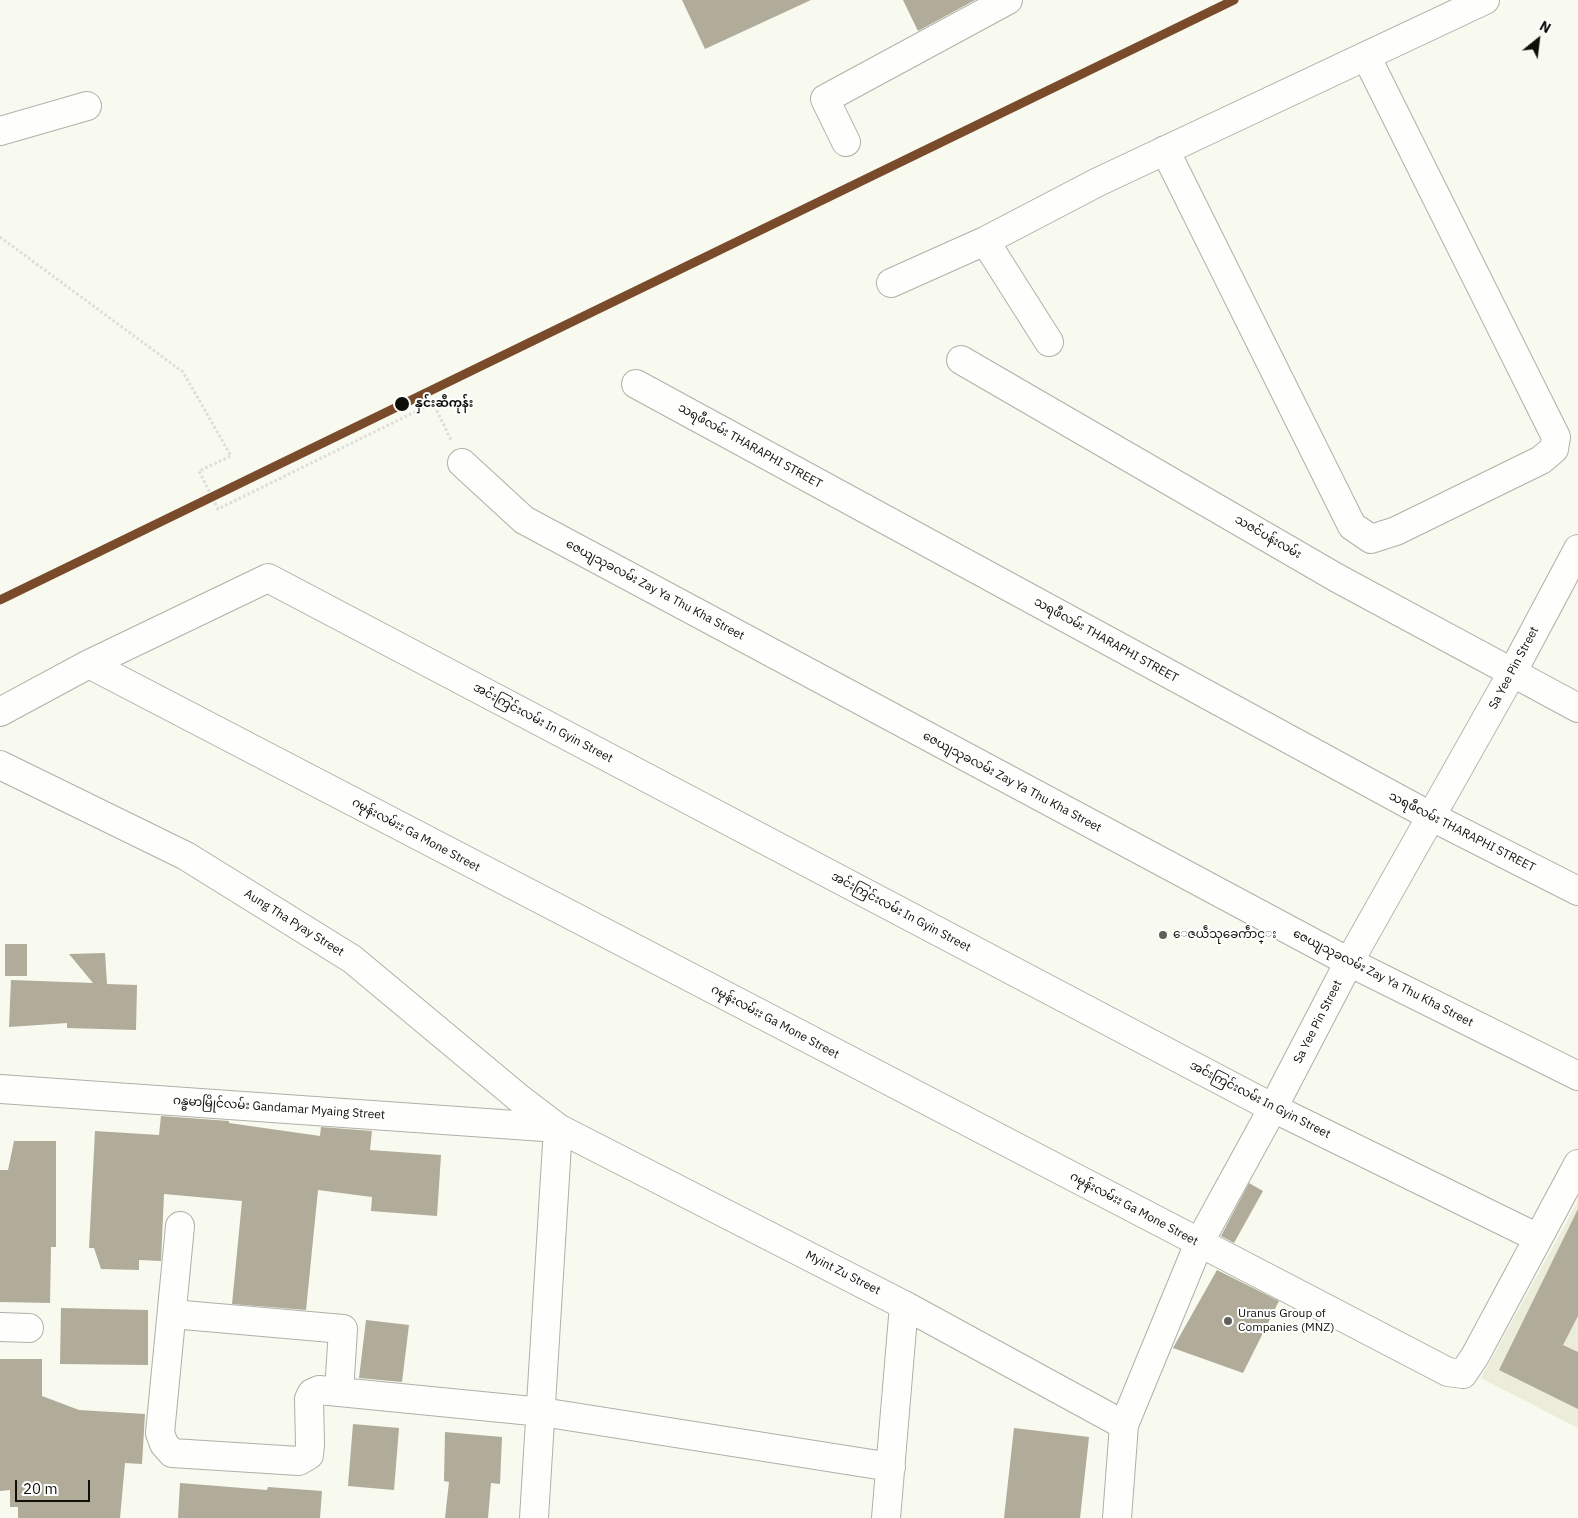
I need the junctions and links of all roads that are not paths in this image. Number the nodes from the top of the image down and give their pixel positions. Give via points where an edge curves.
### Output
1 (1008, 0) edge
2 (1485, 0) edge
3 (1366, 56) junction
4 (86, 106) dead end
5 (0, 131) edge
6 (846, 142) dead end
7 (1165, 150) junction
8 (985, 241) junction
9 (891, 283) dead end
10 (1049, 342) dead end
11 (961, 360) dead end
12 (636, 384) dead end
13 (462, 463) road end
14 (1578, 549) edge
15 (89, 664) junction
16 (1512, 673) junction
17 (1578, 708) edge
18 (0, 712) edge
19 (0, 765) edge
20 (1432, 817) junction
21 (1578, 891) edge
22 (1349, 962) junction
23 (1578, 1076) edge
24 (0, 1090) edge
25 (1273, 1108) junction
26 (558, 1128) junction
27 (1578, 1164) edge
28 (180, 1226) dead end
29 (1538, 1238) junction
30 (1199, 1243) junction
31 (904, 1305) junction
32 (172, 1314) junction
33 (0, 1327) edge
34 (29, 1328) dead end
35 (339, 1392) junction
36 (542, 1412) junction
37 (1124, 1425) junction
38 (891, 1467) junction
39 (534, 1518) edge
40 (886, 1518) edge
41 (1117, 1518) edge

1 - 6 street via 825,99
2 - 3 street
3 - 7 street
3 - 7 street via 1556,437 1554,448 1542,460 1396,531 1371,539 1352,526
4 - 5 street
7 - 8 street
8 - 9 street
8 - 10 street
11 - 16 street, သဇင်ပန်းလမ်း via 1337,578
12 - 20 street, သရဖီလမ်း THARAPHI STREET
13 - 22 street, ဇေယျသုခလမ်း Zay Ya Thu Kha Street via 524,520
14 - 16 street, Sa Yee Pin Street
15 - 18 street
15 - 25 street, အင်းကြင်းလမ်း In Gyin Street via 268,578
15 - 30 street, ဂမုန်းလမ်းး Ga Mone Street
16 - 17 street, သဇင်ပန်းလမ်း
16 - 20 street, Sa Yee Pin Street
19 - 26 street, Aung Tha Pyay Street via 186,856 352,959
20 - 21 street, သရဖီလမ်း THARAPHI STREET
20 - 22 street, Sa Yee Pin Street
22 - 23 street, ဇေယျသုခလမ်း Zay Ya Thu Kha Street
22 - 25 street, Sa Yee Pin Street
24 - 26 street, ဂန္ဓမာမြိုင်လမ်း Gandamar Myaing Street
25 - 29 street, အင်းကြင်းလမ်း In Gyin Street
25 - 30 street, Sa Yee Pin Street
26 - 31 street, Myint Zu Street
26 - 36 street
27 - 29 street
28 - 32 street
29 - 30 street, ဂမုန်းလမ်းး Ga Mone Street via 1463,1374 1448,1372
30 - 37 street, Sa Yee Pin Street
31 - 37 street, Myint Zu Street
31 - 38 street
32 - 35 street via 343,1329
32 - 35 street via 160,1433 172,1453 299,1461 309,1455 308,1399 319,1390
33 - 34 street
35 - 36 street
36 - 38 street
36 - 39 street
37 - 41 street, Sa Yee Pin Street
38 - 40 street

